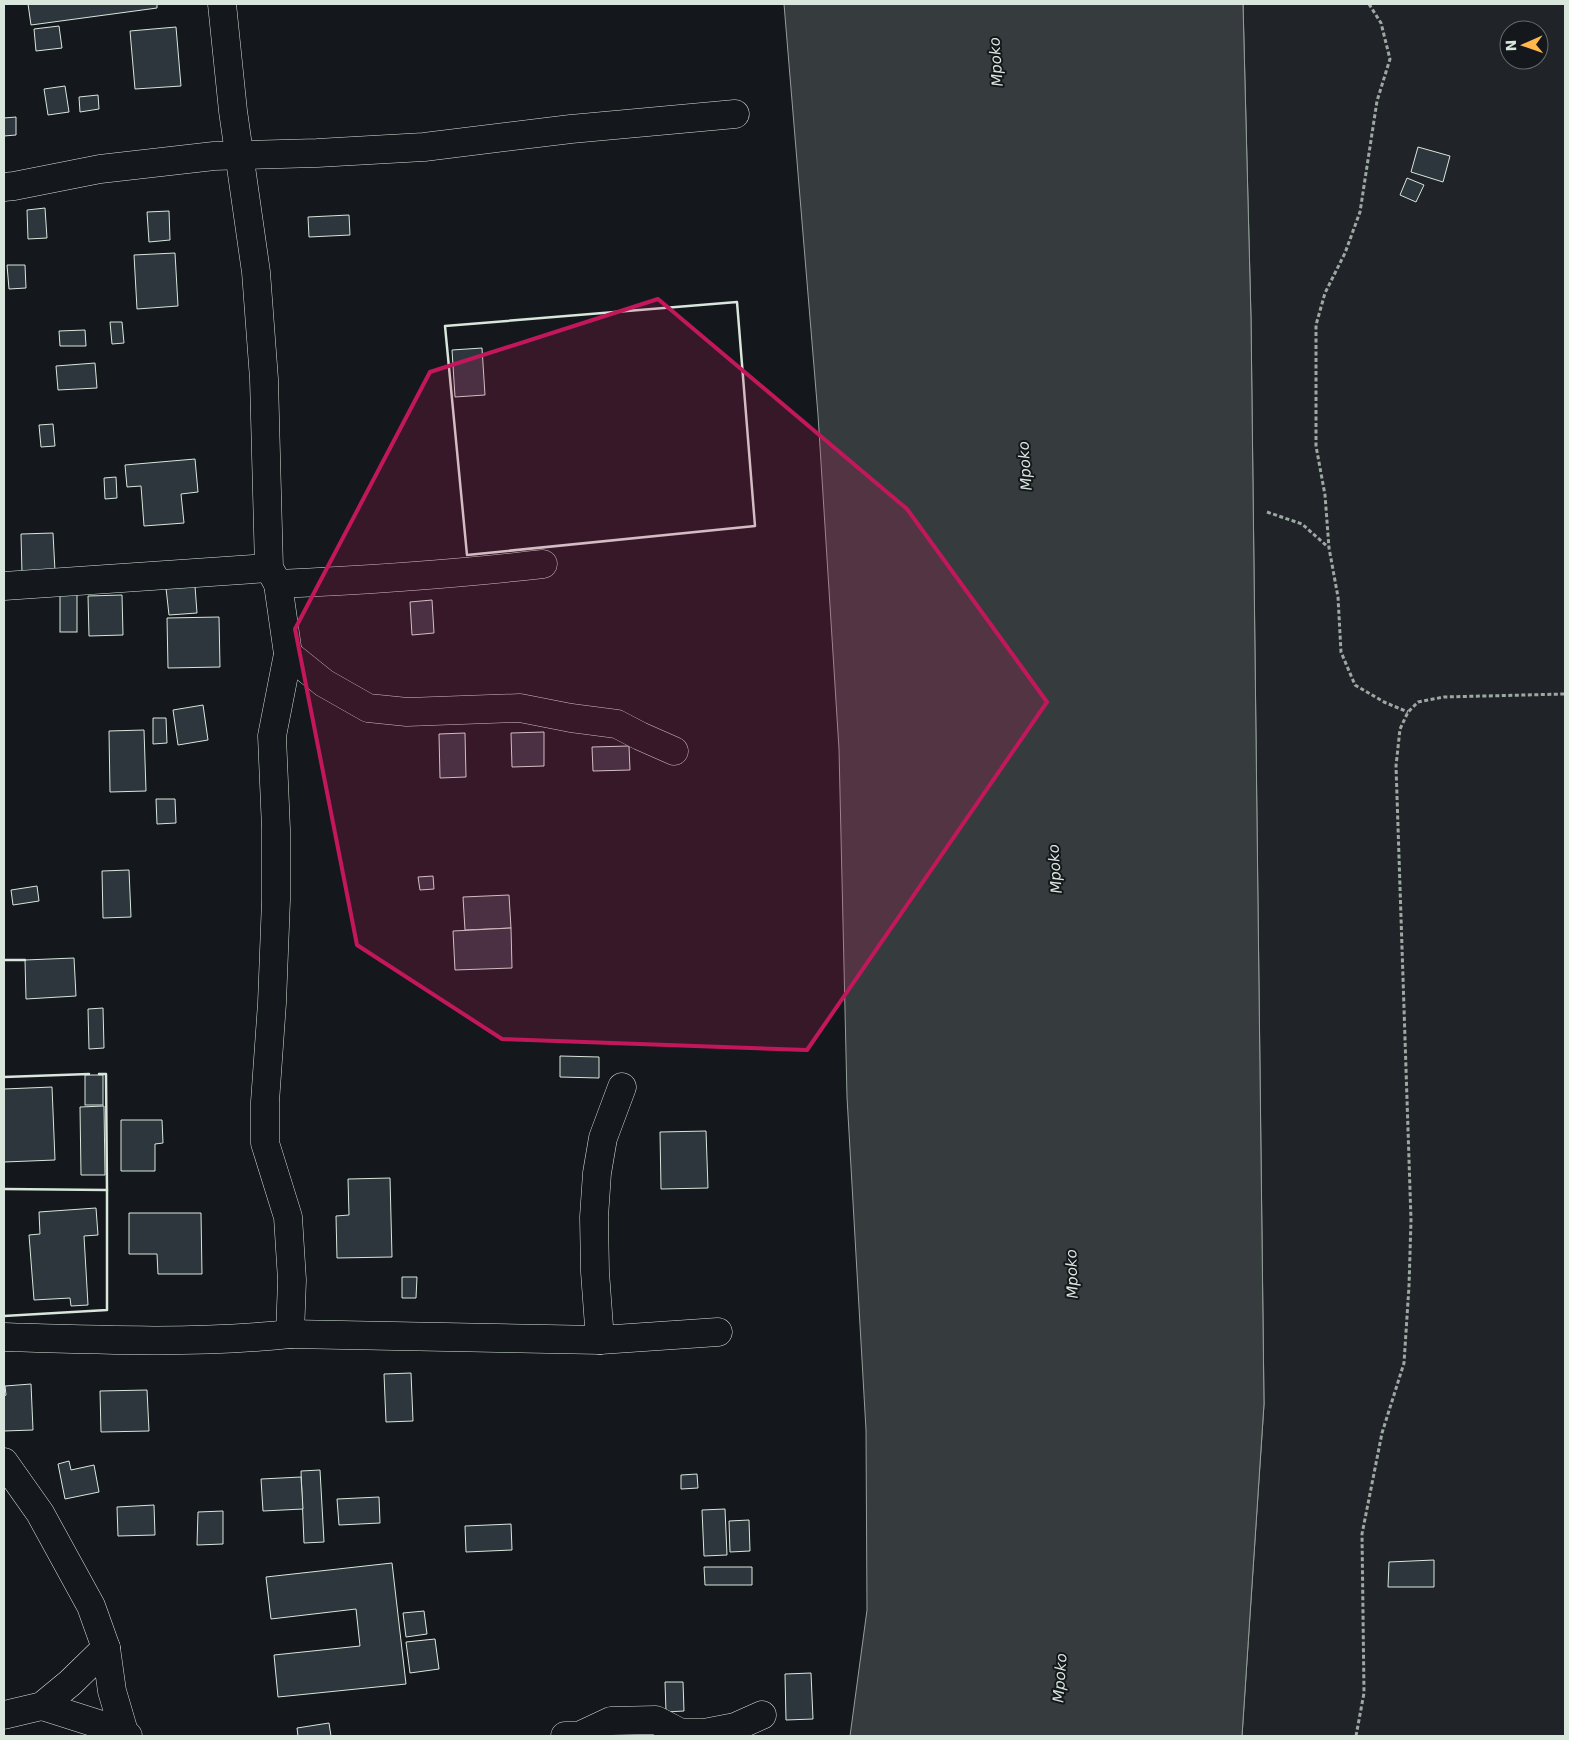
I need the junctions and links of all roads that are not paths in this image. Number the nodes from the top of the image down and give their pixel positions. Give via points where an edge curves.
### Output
1 (222, 4) edge
2 (735, 114) dead end
3 (239, 156) junction
4 (4, 187) edge
5 (543, 564) dead end
6 (274, 576) junction
7 (4, 586) edge
8 (288, 654) junction
9 (674, 751) dead end
10 (622, 1087) dead end
11 (718, 1332) dead end
12 (290, 1334) junction
13 (4, 1337) edge
14 (600, 1340) junction
15 (4, 1462) edge
16 (106, 1648) junction
17 (42, 1706) junction
18 (4, 1715) edge
19 (762, 1715) dead end
20 (126, 1734) edge
21 (565, 1736) edge

1 - 3 street
2 - 3 street via 424,147
3 - 4 street via 100,169
3 - 6 street via 256,272
5 - 6 street via 401,578
6 - 7 street
6 - 8 street
8 - 9 street via 324,683 368,708 407,712 520,708 617,724
8 - 12 street via 272,736 276,900 265,1110 266,1143 288,1217 292,1280
10 - 14 street via 603,1138 597,1173 594,1217
11 - 14 street
12 - 13 street via 187,1340
12 - 14 street
15 - 16 street via 40,1513 91,1606
16 - 17 street
16 - 20 street via 112,1690
17 - 18 street
17 - 20 street
19 - 21 street via 735,1727 704,1733 681,1733 656,1720 612,1721 579,1736

